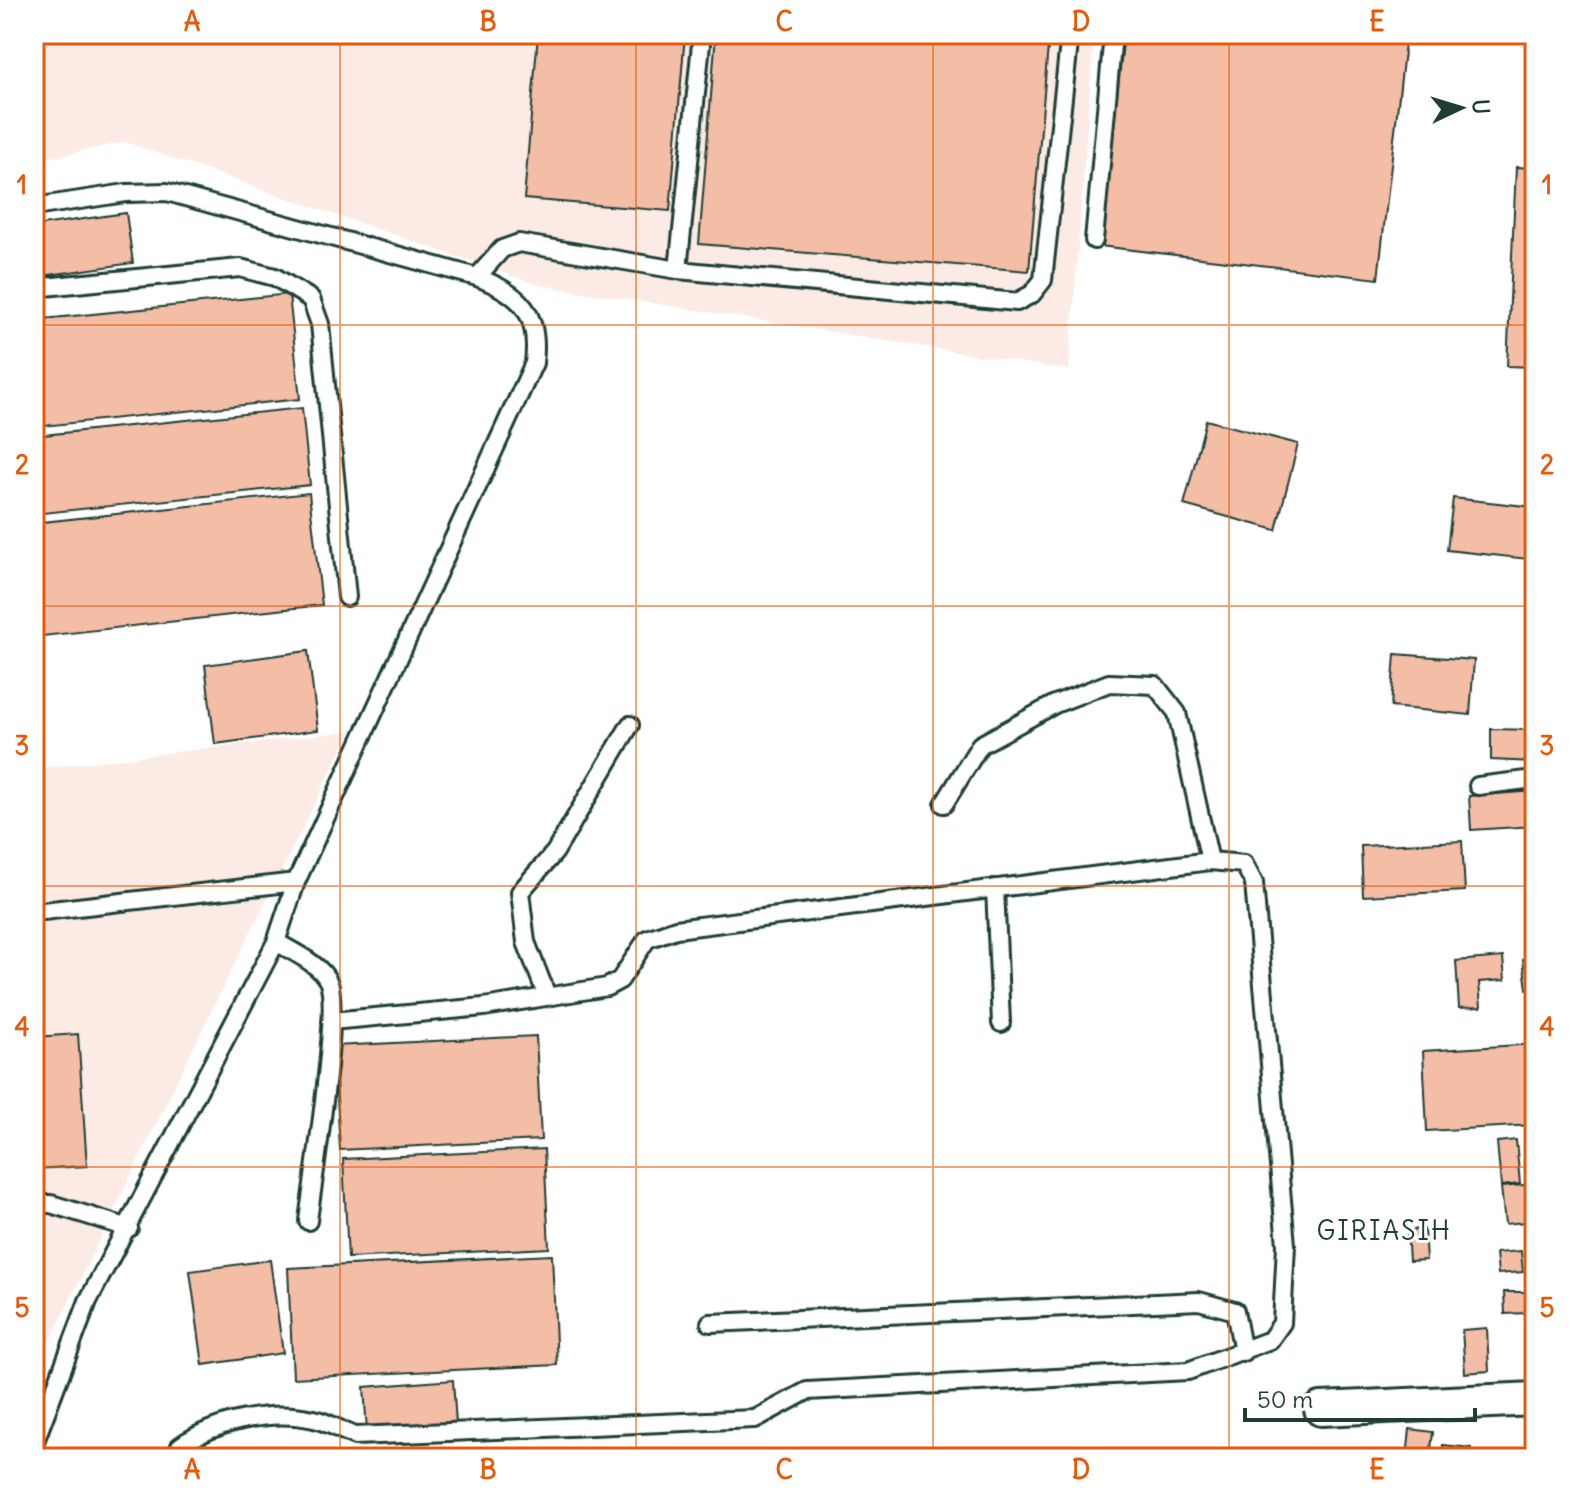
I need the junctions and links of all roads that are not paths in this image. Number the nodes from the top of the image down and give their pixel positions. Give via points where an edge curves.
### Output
1 (702, 34) edge
2 (1070, 34) edge
3 (1113, 34) edge
4 (34, 207) edge
5 (1094, 240) dead end
6 (678, 270) junction
7 (477, 277) junction
8 (34, 288) edge
9 (347, 597) dead end
10 (630, 725) dead end
11 (1535, 779) edge
12 (1478, 786) dead end
13 (944, 804) dead end
14 (1210, 861) junction
15 (296, 882) junction
16 (995, 888) junction
17 (34, 912) edge
18 (276, 942) junction
19 (547, 996) junction
20 (331, 1021) junction
21 (1001, 1023) dead end
22 (34, 1204) edge
23 (308, 1221) dead end
24 (129, 1228) junction
25 (710, 1323) dead end
26 (1243, 1352) junction
27 (1535, 1399) edge
28 (1321, 1409) dead end
29 (34, 1444) edge
30 (180, 1446) dead end

1 - 6 lane
2 - 6 lane via 1043,280 1032,294 1017,302
3 - 5 lane
4 - 7 lane via 167,192
6 - 7 lane via 519,243 502,249
7 - 15 lane via 518,297 528,312 534,363
8 - 9 lane via 240,268 275,277 311,299 320,324
10 - 19 lane via 555,852 520,892 526,942
11 - 12 lane
13 - 14 lane via 980,745 1055,704 1109,683 1155,685 1177,713
14 - 16 lane
14 - 26 lane via 1244,864 1254,883 1286,1245 1282,1323 1270,1340
15 - 17 lane
15 - 18 lane
16 - 19 lane via 676,929 647,939 620,980 607,987
16 - 21 lane
18 - 20 lane via 324,974 330,986
18 - 24 lane
19 - 20 lane
20 - 23 lane
22 - 24 lane via 51,1204
24 - 29 lane via 88,1301
25 - 26 lane via 1199,1301 1235,1311
26 - 30 lane via 1188,1371 807,1391 755,1419 355,1436 314,1419 263,1415 196,1434
27 - 28 street

